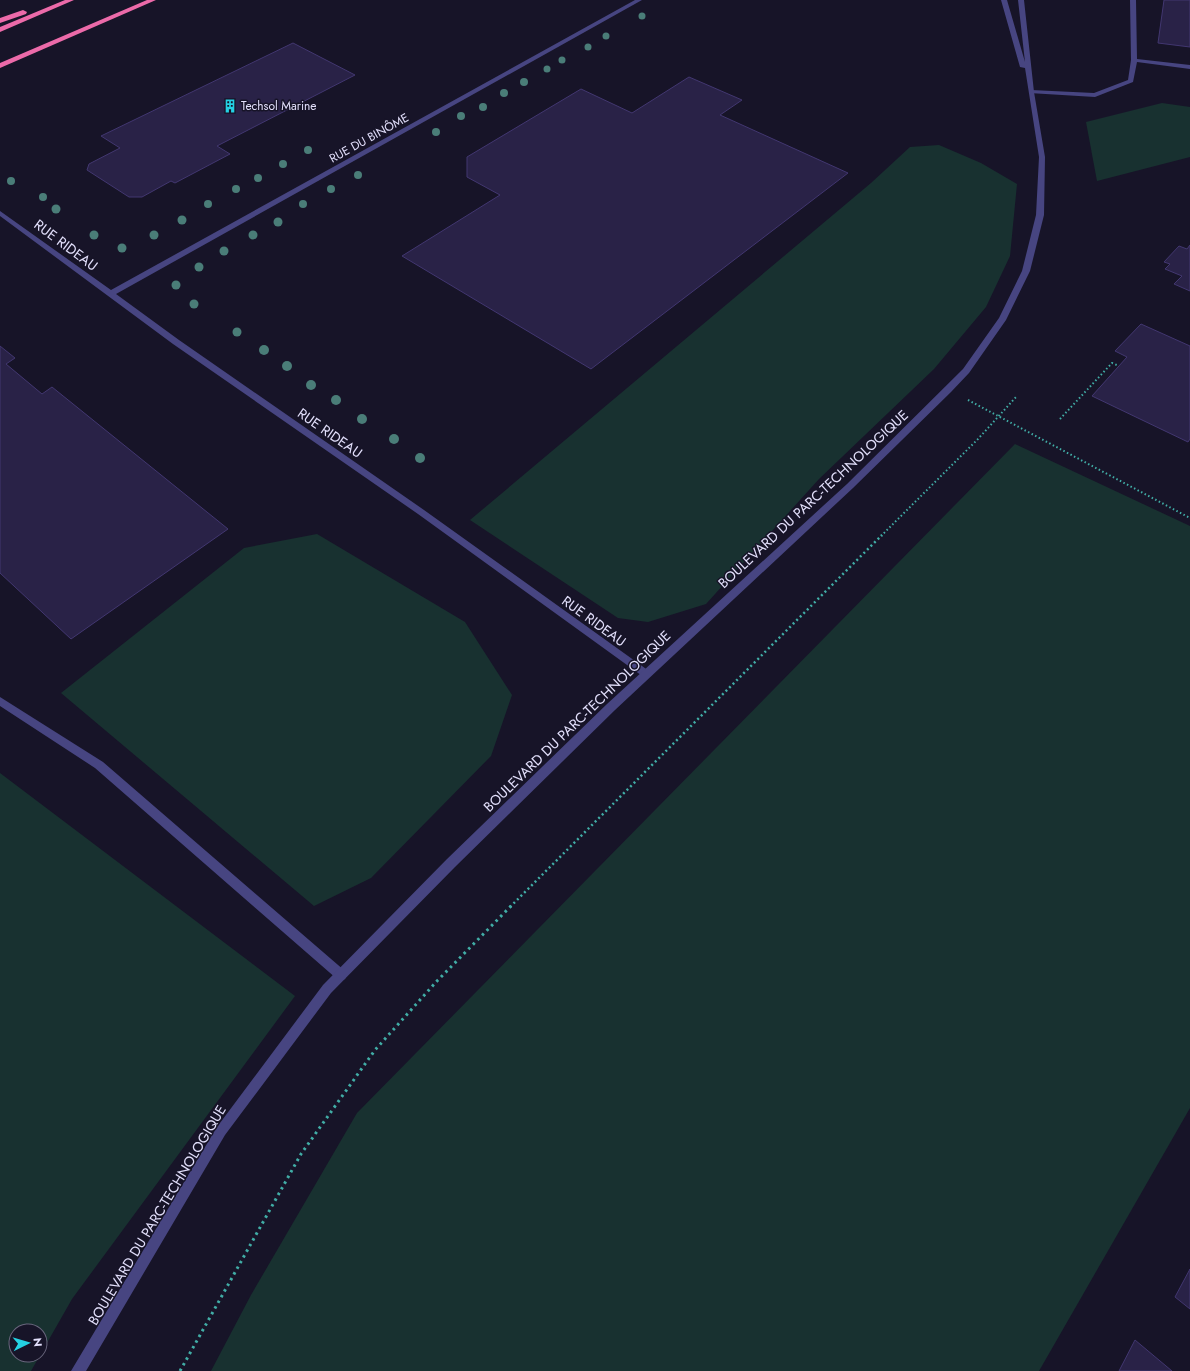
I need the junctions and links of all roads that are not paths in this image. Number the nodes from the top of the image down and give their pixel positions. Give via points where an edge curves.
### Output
1 (56, 0) edge
2 (71, 0) edge
3 (153, 0) edge
4 (639, 0) edge
5 (1004, 0) edge
6 (1021, 0) edge
7 (1133, 0) edge
8 (0, 21) edge
9 (0, 30) edge
10 (1134, 60) junction
11 (0, 66) edge
12 (1190, 67) edge
13 (1031, 92) junction
14 (0, 213) edge
15 (110, 294) junction
16 (645, 674) junction
17 (0, 701) edge
18 (341, 975) junction
19 (78, 1371) edge

1 - 8 highway
2 - 9 highway
3 - 11 highway
4 - 15 street, RUE DU BINÔME
5 - 13 street, BOULEVARD DU PARC-TECHNOLOGIQUE
6 - 13 street, BOULEVARD DU PARC-TECHNOLOGIQUE
7 - 10 street
10 - 12 street
10 - 13 street via 1131,81 1095,96
13 - 16 street, BOULEVARD DU PARC-TECHNOLOGIQUE via 1042,157 1040,215 1026,271 1003,318 966,371 948,390 850,486
14 - 15 street, RUE RIDEAU
15 - 16 street, RUE RIDEAU via 422,512
16 - 18 street, BOULEVARD DU PARC-TECHNOLOGIQUE via 451,863
17 - 18 street via 99,765
18 - 19 street, BOULEVARD DU PARC-TECHNOLOGIQUE via 221,1131

